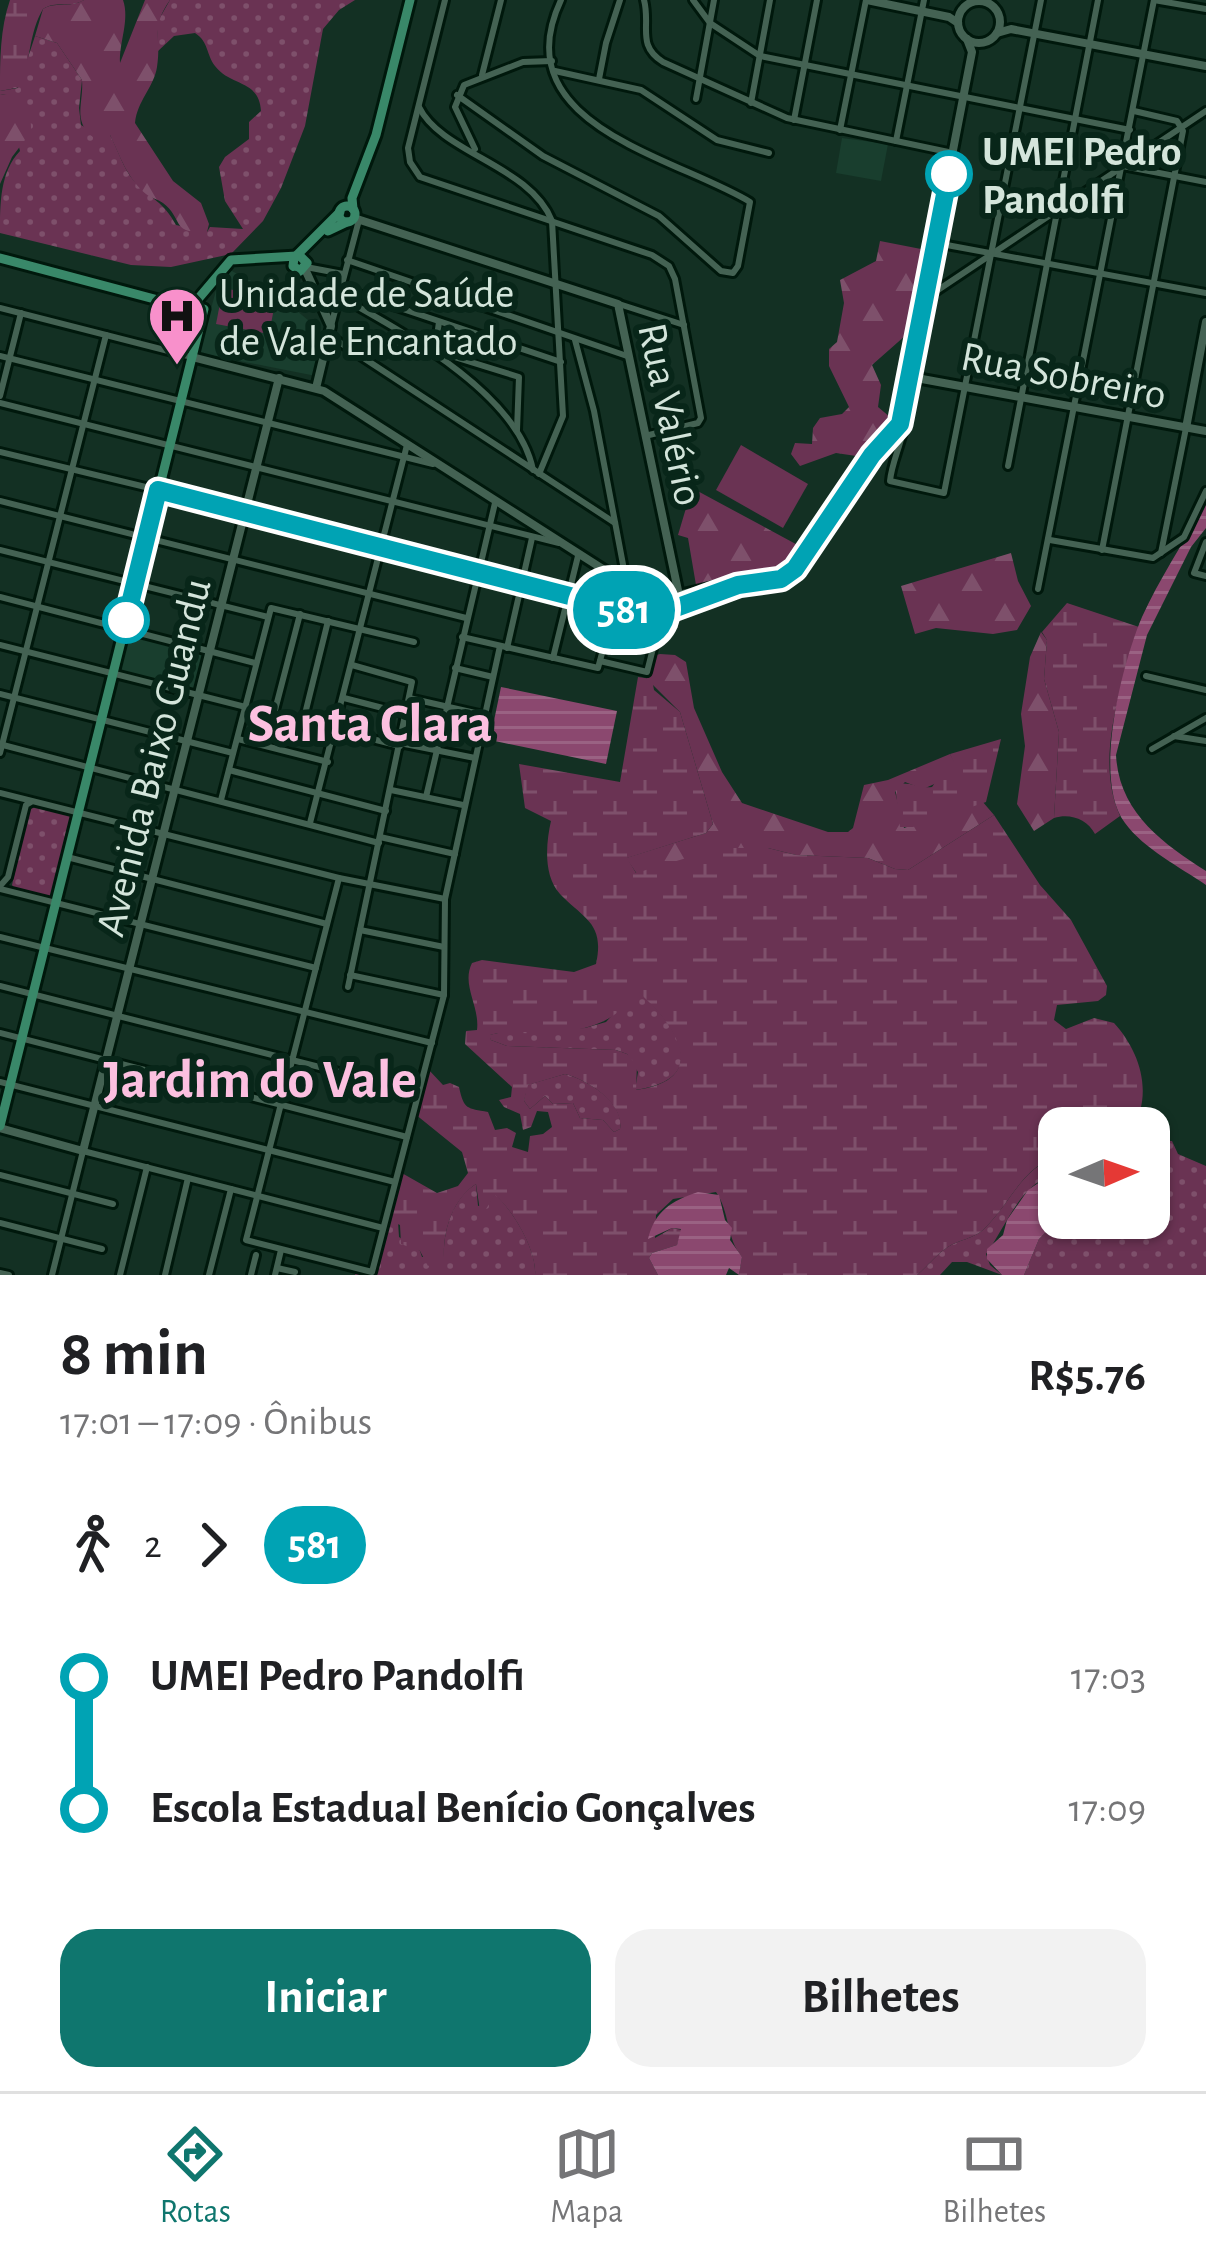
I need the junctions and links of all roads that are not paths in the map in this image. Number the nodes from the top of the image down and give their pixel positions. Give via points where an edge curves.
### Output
1 (410, 0) edge
2 (445, 0) edge
3 (501, 0) edge
4 (561, 0) edge
5 (620, 0) edge
6 (644, 0) edge
7 (693, 0) edge
8 (714, 0) edge
9 (770, 0) edge
10 (817, 0) edge
11 (867, 0) edge
12 (1041, 0) edge
13 (1098, 0) edge
14 (1154, 0) edge
15 (1201, 0) edge
16 (982, 1) edge
17 (923, 5) edge
18 (1206, 9) edge
19 (962, 12) junction
20 (949, 17) junction
21 (1000, 19) junction
22 (710, 23) junction
23 (959, 25) junction
24 (1012, 29) junction
25 (997, 33) junction
26 (1036, 34) junction
27 (967, 39) junction
28 (985, 43) junction
29 (1090, 44) junction
30 (972, 55) junction
31 (1144, 55) junction
32 (760, 56) junction
33 (553, 61) junction
34 (1206, 66) edge
35 (806, 67) junction
36 (555, 71) junction
37 (482, 75) junction
38 (851, 76) junction
39 (700, 79) junction
40 (599, 80) junction
41 (907, 86) junction
42 (457, 95) junction
43 (964, 98) junction
44 (696, 99) dead end
45 (418, 103) junction
46 (751, 103) junction
47 (1021, 109) junction
48 (1206, 110) edge
49 (1133, 111) junction
50 (1075, 119) junction
51 (794, 120) junction
52 (1182, 127) junction
53 (840, 130) junction
54 (1130, 130) junction
55 (896, 141) junction
56 (478, 153) junction
57 (769, 153) dead end
58 (953, 153) junction
59 (1123, 166) junction
60 (1174, 176) junction
61 (1206, 182) edge
62 (1058, 209) junction
63 (349, 215) junction
64 (552, 221) junction
65 (936, 243) junction
66 (993, 253) junction
67 (0, 258) edge
68 (347, 260) junction
69 (1047, 263) junction
70 (302, 264) junction
71 (343, 274) junction
72 (1102, 274) junction
73 (555, 282) junction
74 (1154, 283) junction
75 (339, 292) junction
76 (1206, 293) edge
77 (926, 298) junction
78 (618, 304) junction
79 (198, 306) junction
80 (0, 308) edge
81 (21, 313) junction
82 (439, 322) junction
83 (1206, 322) edge
84 (684, 326) junction
85 (331, 331) junction
86 (560, 333) junction
87 (106, 335) junction
88 (574, 339) junction
89 (435, 351) junction
90 (629, 356) junction
91 (5, 357) edge
92 (192, 357) junction
93 (561, 362) junction
94 (911, 376) junction
95 (279, 378) junction
96 (95, 380) junction
97 (967, 387) junction
98 (316, 388) junction
99 (1022, 397) junction
100 (0, 399) edge
101 (181, 401) junction
102 (1076, 407) junction
103 (904, 412) junction
104 (1128, 417) junction
105 (267, 424) junction
106 (83, 425) junction
107 (1186, 428) junction
108 (1206, 431) edge
109 (517, 434) junction
110 (645, 436) junction
111 (407, 445) junction
112 (169, 447) junction
113 (0, 452) edge
114 (403, 457) junction
115 (548, 457) junction
116 (530, 458) junction
117 (436, 464) junction
118 (1008, 466) dead end
119 (255, 469) junction
120 (72, 470) junction
121 (536, 472) junction
122 (158, 490) junction
123 (1206, 490) edge
124 (0, 501) edge
125 (391, 503) junction
126 (495, 503) junction
127 (244, 514) junction
128 (62, 516) junction
129 (615, 523) junction
130 (489, 528) junction
131 (147, 537) junction
132 (532, 538) junction
133 (1050, 540) junction
134 (1206, 542) edge
135 (559, 543) junction
136 (381, 549) junction
137 (0, 550) edge
138 (1102, 550) junction
139 (1161, 554) junction
140 (578, 556) junction
141 (232, 559) junction
142 (50, 562) junction
143 (478, 573) junction
144 (1206, 576) edge
145 (136, 584) junction
146 (523, 585) junction
147 (1038, 589) dead end
148 (629, 590) junction
149 (370, 594) junction
150 (567, 596) junction
151 (0, 597) edge
152 (653, 601) junction
153 (681, 601) junction
154 (221, 606) junction
155 (38, 607) junction
156 (614, 608) junction
157 (632, 612) junction
158 (662, 613) junction
159 (300, 614) junction
160 (649, 614) junction
161 (268, 617) junction
162 (466, 618) junction
163 (328, 621) junction
164 (124, 629) junction
165 (361, 630) junction
166 (462, 637) junction
167 (414, 642) dead end
168 (0, 645) edge
169 (504, 647) junction
170 (209, 651) junction
171 (27, 652) junction
172 (553, 658) junction
173 (255, 662) junction
174 (599, 664) junction
175 (352, 665) junction
176 (455, 668) junction
177 (113, 673) junction
178 (1146, 676) dead end
179 (493, 677) junction
180 (1206, 690) edge
181 (0, 694) edge
182 (197, 696) junction
183 (14, 698) junction
184 (344, 698) junction
185 (409, 698) junction
186 (446, 706) junction
187 (244, 707) junction
188 (274, 714) junction
189 (406, 714) junction
190 (484, 715) junction
191 (1206, 718) edge
192 (101, 719) junction
193 (302, 722) junction
194 (336, 729) junction
195 (1173, 736) junction
196 (237, 739) junction
197 (1206, 741) edge
198 (186, 742) junction
199 (400, 745) junction
200 (1, 747) edge
201 (1152, 749) dead end
202 (436, 750) junction
203 (233, 753) junction
204 (475, 758) junction
205 (328, 762) junction
206 (91, 765) junction
207 (229, 770) junction
208 (176, 787) junction
209 (391, 790) junction
210 (0, 793) edge
211 (319, 795) junction
212 (16, 797) junction
213 (426, 797) junction
214 (220, 800) junction
215 (34, 802) junction
216 (465, 806) junction
217 (386, 811) junction
218 (25, 812) junction
219 (78, 813) junction
220 (310, 823) junction
221 (164, 832) junction
222 (380, 840) junction
223 (455, 854) junction
224 (67, 857) junction
225 (9, 874) junction
226 (154, 878) junction
227 (339, 878) junction
228 (370, 884) junction
229 (0, 888) edge
230 (17, 894) junction
231 (446, 899) junction
232 (55, 904) junction
233 (327, 924) junction
234 (141, 926) junction
235 (360, 930) junction
236 (0, 937) edge
237 (444, 947) junction
238 (45, 949) junction
239 (316, 968) junction
240 (129, 970) junction
241 (350, 975) junction
242 (0, 986) edge
243 (348, 987) dead end
244 (34, 994) junction
245 (444, 995) junction
246 (304, 1012) junction
247 (118, 1016) junction
248 (0, 1034) edge
249 (23, 1039) junction
250 (432, 1043) junction
251 (106, 1061) junction
252 (292, 1061) junction
253 (6, 1083) edge
254 (418, 1092) junction
255 (95, 1105) junction
256 (281, 1105) junction
257 (0, 1127) edge
258 (406, 1136) junction
259 (83, 1151) junction
260 (269, 1152) junction
261 (147, 1167) junction
262 (0, 1175) edge
263 (188, 1178) junction
264 (395, 1182) junction
265 (231, 1189) junction
266 (73, 1194) junction
267 (257, 1196) junction
268 (113, 1204) dead end
269 (0, 1223) edge
270 (383, 1228) junction
271 (62, 1239) junction
272 (102, 1249) dead end
273 (281, 1250) junction
274 (256, 1255) dead end
275 (276, 1271) edge
276 (295, 1272) dead end
277 (0, 1273) edge
278 (9, 1275) edge
279 (52, 1275) edge
280 (120, 1275) edge
281 (165, 1275) edge
282 (209, 1275) edge
283 (251, 1275) edge

1 - 63 main road
2 - 45 street
3 - 37 street
4 - 33 street
5 - 40 street
6 - 39 street via 647,49
7 - 22 street
8 - 22 street
9 - 32 street
10 - 35 street
11 - 17 street
11 - 38 street
12 - 26 street
13 - 29 street
14 - 18 street
14 - 31 street
15 - 18 street
16 - 19 street
16 - 21 street
17 - 20 street
17 - 41 street
19 - 20 street
19 - 23 street
20 - 23 street
21 - 24 street
21 - 25 street
22 - 32 street
22 - 39 street
23 - 27 street
24 - 25 street
24 - 26 street
25 - 28 street
26 - 29 street
26 - 47 street
27 - 28 street
27 - 30 street
28 - 30 street
29 - 31 street
29 - 50 street
30 - 43 street
31 - 34 street
31 - 49 street
32 - 35 street
32 - 46 street
33 - 36 street
33 - 37 street
35 - 38 street
35 - 51 street
36 - 40 street
36 - 42 street via 566,100 594,125 750,202 733,273 659,216 556,164
37 - 42 street
38 - 41 street
38 - 53 street
39 - 44 street
39 - 46 street
40 - 57 street via 656,97 723,143
41 - 43 street
41 - 55 street
42 - 56 street via 456,114
43 - 47 street
43 - 58 street
45 - 56 street via 429,122
45 - 64 street via 408,156 416,174
46 - 51 street
47 - 50 street
47 - 66 street
48 - 52 street
49 - 52 street
49 - 54 street
50 - 54 street
50 - 62 street
51 - 53 street
52 - 59 street
52 - 60 street
53 - 55 street
54 - 59 street
55 - 58 street
56 - 64 street via 538,196
58 - 65 street
59 - 60 street
59 - 62 street
59 - 72 street
60 - 61 street
60 - 74 street
62 - 66 street
62 - 69 street
63 - 68 street
63 - 70 main road
63 - 73 street
64 - 73 street
64 - 84 street via 664,262
65 - 66 street
65 - 77 street
66 - 69 street
66 - 77 street
66 - 97 street
67 - 79 main road
68 - 71 street
68 - 86 street
69 - 72 street
69 - 99 street
70 - 71 street
70 - 79 main road via 231,260
70 - 85 street
71 - 75 street
72 - 74 street
72 - 102 street
73 - 78 street
73 - 86 street
74 - 76 street
74 - 104 street
75 - 82 street
75 - 85 street
75 - 89 street
77 - 94 street
78 - 84 street
78 - 90 street, Rua Valério
79 - 92 main road
80 - 81 street
81 - 87 street
81 - 91 street
82 - 89 street
82 - 93 street
83 - 107 street
84 - 110 street via 701,422
85 - 98 street
85 - 121 street
86 - 88 street
86 - 93 street
87 - 92 street
87 - 96 street
88 - 90 street
88 - 129 street
89 - 109 street
89 - 109 street via 519,377
90 - 110 street, Rua Valério
91 - 96 street
91 - 100 street
92 - 95 street
92 - 101 main road
93 - 115 street via 563,416
94 - 97 street, Rua Sobreiro
94 - 103 street
95 - 98 street
95 - 105 street, Avenida Baixo Guandu
96 - 101 street
96 - 106 street
97 - 99 street, Rua Sobreiro
97 - 103 street via 945,492 890,481
98 - 111 street
99 - 102 street, Rua Sobreiro
99 - 118 street
100 - 106 street
101 - 105 street
101 - 112 main road
102 - 104 street, Rua Sobreiro
102 - 133 street
103 - 153 street via 799,565 781,579
104 - 107 street, Rua Sobreiro
104 - 138 street
105 - 114 street
105 - 119 street, Avenida Baixo Guandu
106 - 112 street
106 - 120 street
107 - 108 street, Rua Sobreiro
107 - 139 street
109 - 116 street
110 - 153 street, Rua Valério
111 - 114 street
111 - 117 street
112 - 119 street
112 - 122 main road
113 - 120 street
114 - 117 street
114 - 125 street
115 - 116 street
115 - 121 street
116 - 121 street
117 - 126 street
119 - 125 street
119 - 127 street, Avenida Baixo Guandu
120 - 122 street
120 - 128 street
121 - 129 street
122 - 127 street
122 - 131 main road
123 - 139 street via 1184,537
124 - 128 street
125 - 130 street
125 - 136 street
126 - 130 street
126 - 135 street
127 - 136 street
127 - 141 street, Avenida Baixo Guandu
128 - 131 street
128 - 142 street
129 - 148 street
130 - 132 street
130 - 143 street
131 - 141 street
131 - 145 main road
132 - 135 street
132 - 146 street
133 - 138 street
133 - 147 street
134 - 144 street via 1194,573
135 - 140 street
136 - 143 street
136 - 149 street
137 - 142 street
138 - 139 street
140 - 148 street
140 - 150 street
141 - 149 street
141 - 154 street, Avenida Baixo Guandu
142 - 145 street
142 - 155 street
143 - 146 street
143 - 162 street
145 - 154 street
145 - 164 main road
146 - 150 street
146 - 169 street
148 - 152 street
148 - 157 street
149 - 162 street
149 - 165 street
150 - 156 street
150 - 172 street
151 - 155 street
152 - 153 street
152 - 160 street
153 - 158 street
154 - 161 street
154 - 170 street, Avenida Baixo Guandu
155 - 164 street
155 - 171 street
156 - 157 street
156 - 174 street
157 - 160 street
158 - 160 street
158 - 174 street via 646,672
159 - 161 street via 271,608
159 - 163 street
159 - 188 street
161 - 173 street
162 - 166 street
163 - 165 street
163 - 193 street
164 - 170 street
164 - 177 main road
165 - 167 street
165 - 175 street
166 - 169 street
166 - 176 street
168 - 171 street
169 - 172 street
169 - 179 street
170 - 173 street
170 - 182 street, Avenida Baixo Guandu
171 - 177 street
171 - 183 street
172 - 174 street
173 - 187 street
175 - 184 street
175 - 185 street via 412,682
176 - 179 street
176 - 186 street
177 - 182 street
177 - 192 main road
178 - 180 street
179 - 190 street
181 - 183 street
182 - 187 street
182 - 198 street, Avenida Baixo Guandu
183 - 192 street
183 - 200 street
184 - 189 street
184 - 194 street
185 - 186 street
185 - 189 street
186 - 190 street
186 - 202 street
187 - 188 street
187 - 196 street
188 - 193 street
189 - 199 street
190 - 204 street
191 - 195 street
192 - 198 street
192 - 206 main road
193 - 194 street
194 - 199 street
194 - 205 street
195 - 197 street
195 - 201 street
196 - 203 street
196 - 205 street
198 - 203 street
198 - 208 street, Avenida Baixo Guandu
199 - 202 street
199 - 209 street
200 - 206 street
202 - 204 street
202 - 213 street
203 - 207 street
204 - 216 street
205 - 211 street
206 - 208 street
206 - 219 main road
207 - 211 street
207 - 214 street
208 - 214 street
208 - 221 street, Avenida Baixo Guandu
209 - 213 street
209 - 217 street
210 - 212 street
211 - 217 street
211 - 220 street
212 - 215 street
212 - 218 street
213 - 216 street
214 - 220 street
215 - 218 street
215 - 219 street
216 - 223 street
217 - 222 street
218 - 225 street
219 - 221 street
219 - 224 main road
220 - 222 street
221 - 226 street, Avenida Baixo Guandu
221 - 227 street
222 - 223 street
222 - 228 street
223 - 231 street
224 - 226 street
224 - 232 main road
225 - 229 street
225 - 230 street
226 - 233 street
226 - 234 street, Avenida Baixo Guandu
227 - 228 street
227 - 233 street
228 - 231 street
228 - 235 street
229 - 230 street
230 - 232 street
231 - 237 street
232 - 234 street
232 - 238 main road
233 - 239 street
234 - 239 street
234 - 240 street, Avenida Baixo Guandu
235 - 237 street
235 - 241 street
236 - 238 street
237 - 245 street
238 - 240 street
238 - 244 main road
239 - 246 street
240 - 246 street
240 - 247 street, Avenida Baixo Guandu
241 - 243 street
241 - 245 street
242 - 244 street
244 - 247 street
244 - 249 main road
245 - 250 street
246 - 250 street
246 - 252 street
247 - 251 street, Avenida Baixo Guandu
247 - 252 street
248 - 249 street
249 - 251 street
249 - 253 main road
250 - 254 street
251 - 255 street, Avenida Baixo Guandu
251 - 256 street
252 - 254 street
252 - 256 street
253 - 255 street
253 - 257 main road
254 - 258 street
255 - 259 street, Avenida Baixo Guandu
255 - 260 street
256 - 258 street
256 - 260 street
257 - 259 street
258 - 264 street
259 - 261 street
259 - 266 street
260 - 264 street
260 - 267 street
261 - 263 street
261 - 280 street
262 - 266 street
263 - 265 street
263 - 281 street
264 - 270 street
265 - 267 street
265 - 282 street
266 - 268 street
266 - 271 street
267 - 270 street
267 - 273 street via 246,1240
269 - 271 street
270 - 273 street via 372,1272
271 - 272 street
271 - 279 street
273 - 275 street
274 - 283 street
275 - 276 street
277 - 278 street

